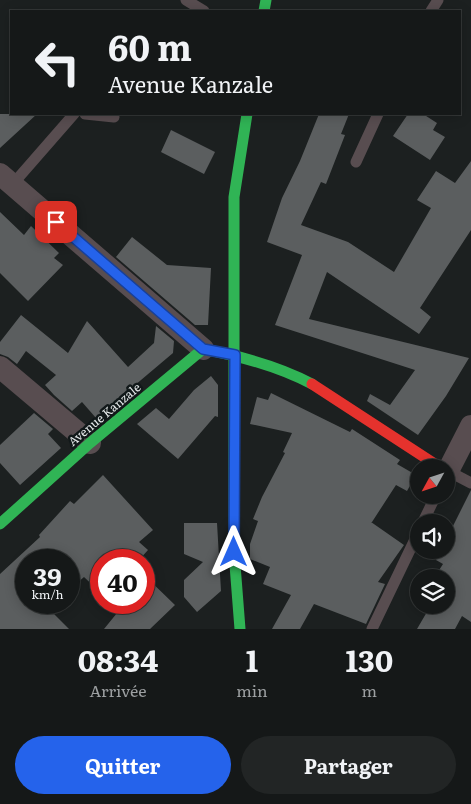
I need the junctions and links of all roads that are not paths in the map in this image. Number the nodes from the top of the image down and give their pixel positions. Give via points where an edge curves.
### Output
1 (186, 0) edge
2 (202, 10) edge
3 (73, 115) edge
4 (95, 115) edge
5 (247, 115) edge
6 (378, 115) edge
7 (114, 117) dead end
8 (356, 162) dead end
9 (6, 179) edge
10 (203, 349) junction
11 (235, 355) junction
12 (0, 366) edge
13 (471, 426) edge
14 (90, 443) junction
15 (427, 459) edge
16 (452, 459) edge
17 (455, 476) edge
18 (471, 483) edge
19 (0, 524) edge
20 (410, 550) edge
21 (240, 629) edge
22 (372, 629) edge

1 - 2 lane
3 - 9 lane
4 - 7 lane
5 - 11 street via 234,197
6 - 8 lane
9 - 10 street
10 - 11 street
10 - 14 street, Avenue Kanzale
11 - 15 street via 310,383
11 - 21 street via 234,552
12 - 14 street
13 - 16 street
14 - 19 street, Avenue Kanzale
17 - 18 lane
20 - 22 lane

